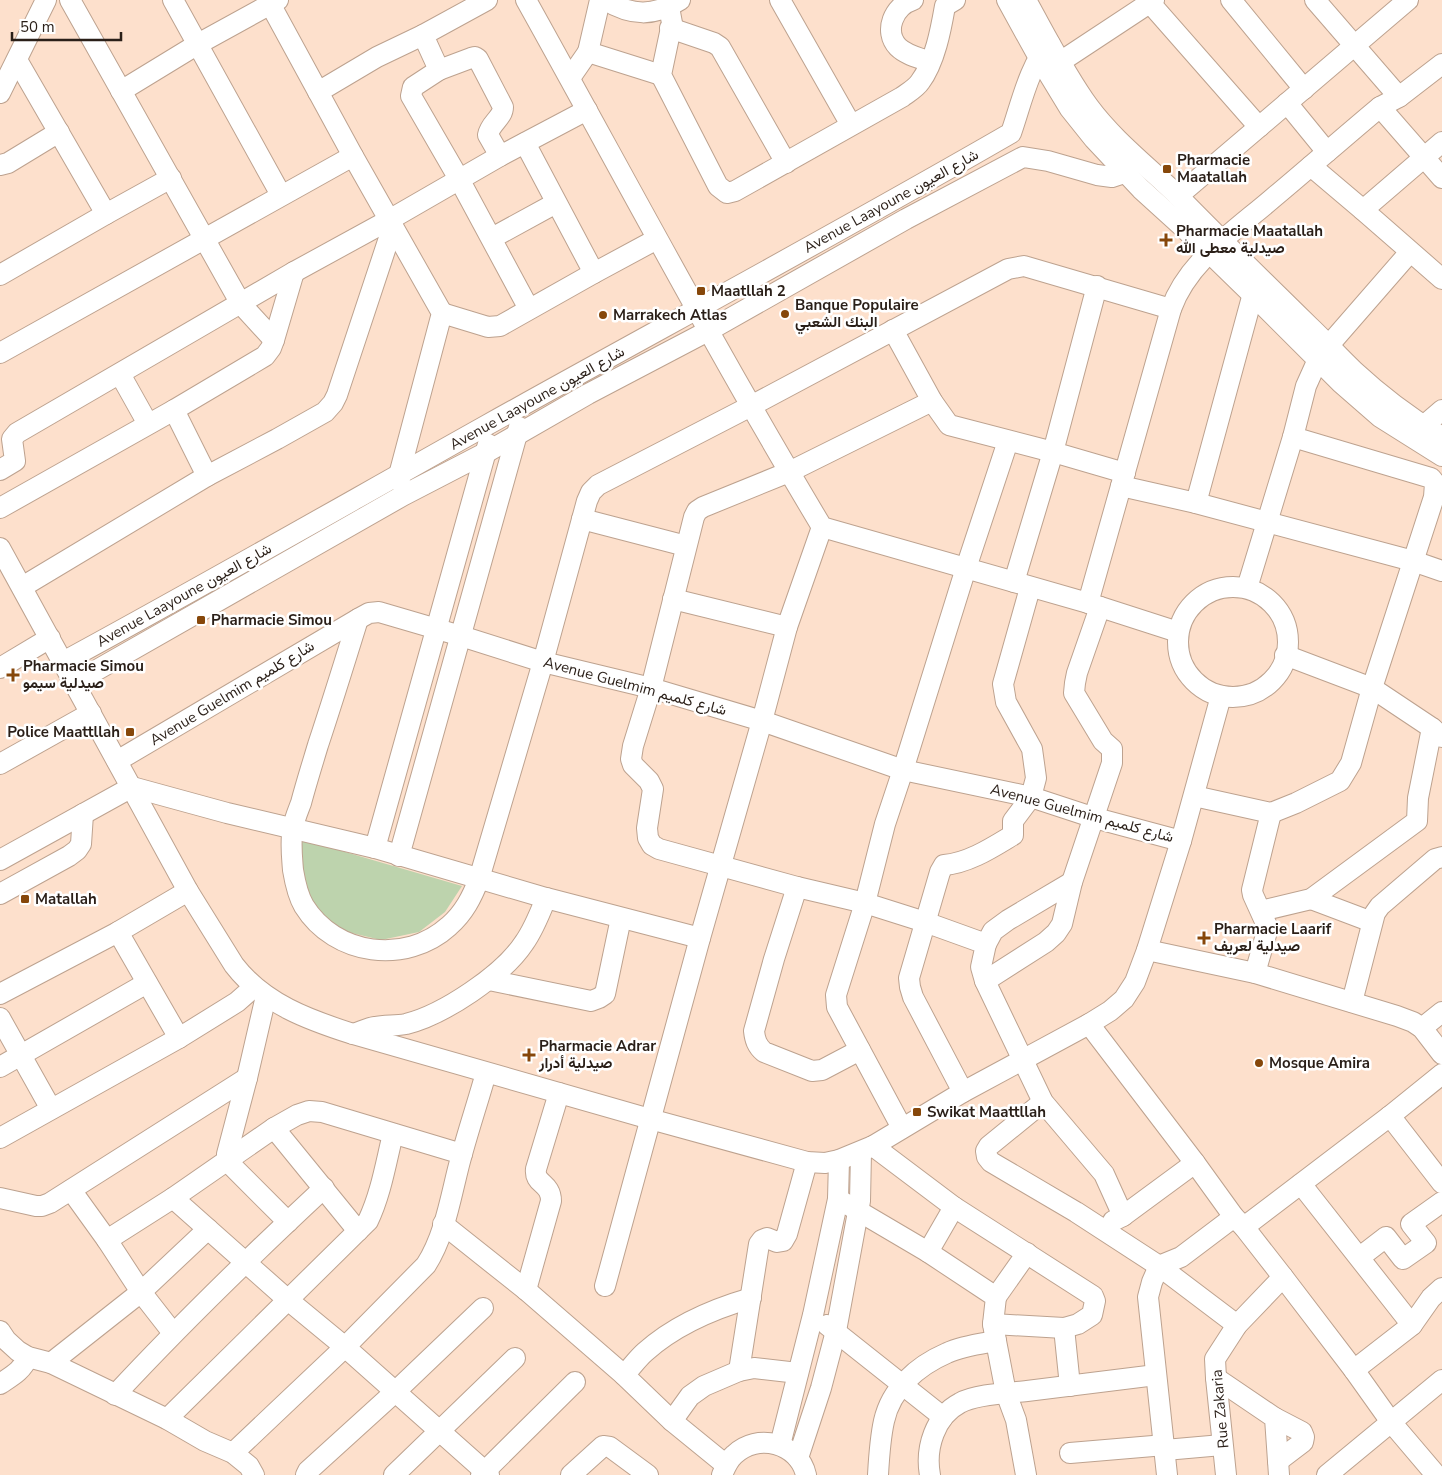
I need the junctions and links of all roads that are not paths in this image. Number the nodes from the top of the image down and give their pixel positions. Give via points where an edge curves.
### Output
1 (46, 0) edge
2 (70, 0) edge
3 (173, 0) edge
4 (487, 0) edge
5 (526, 0) edge
6 (600, 0) edge
7 (606, 0) edge
8 (780, 0) edge
9 (913, 0) edge
10 (1231, 0) edge
11 (1315, 0) edge
12 (272, 1) edge
13 (1015, 1) edge
14 (1405, 1) edge
15 (943, 2) edge
16 (1152, 2) edge
17 (674, 3) edge
18 (670, 28) junction
19 (423, 35) junction
20 (198, 44) junction
21 (1354, 46) junction
22 (1044, 51) junction
23 (588, 52) junction
24 (17, 60) junction
25 (930, 62) junction
26 (1060, 62) junction
27 (1442, 64) edge
28 (439, 70) junction
29 (661, 75) junction
30 (570, 78) junction
31 (1304, 89) junction
32 (120, 91) junction
33 (318, 92) junction
34 (0, 93) edge
35 (1399, 97) junction
36 (1287, 103) junction
37 (1380, 107) junction
38 (587, 110) junction
39 (851, 125) junction
40 (1259, 127) junction
41 (59, 132) junction
42 (1011, 133) junction
43 (1442, 142) edge
44 (525, 143) junction
45 (1327, 152) junction
46 (353, 156) junction
47 (500, 156) junction
48 (1023, 157) junction
49 (1423, 157) junction
50 (786, 163) junction
51 (1130, 164) junction
52 (0, 165) edge
53 (1311, 166) junction
54 (171, 178) junction
55 (1442, 178) edge
56 (459, 179) junction
57 (281, 195) junction
58 (1178, 196) junction
59 (556, 203) junction
60 (1363, 210) junction
61 (106, 214) junction
62 (391, 223) junction
63 (492, 238) junction
64 (657, 239) junction
65 (205, 240) junction
66 (1216, 247) junction
67 (1410, 252) junction
68 (294, 272) junction
69 (594, 272) junction
70 (0, 275) edge
71 (1442, 279) edge
72 (1097, 286) junction
73 (1255, 297) junction
74 (241, 304) junction
75 (529, 309) junction
76 (1171, 309) junction
77 (696, 310) junction
78 (442, 313) junction
79 (893, 330) junction
80 (708, 331) junction
81 (274, 340) junction
82 (1324, 352) junction
83 (0, 353) edge
84 (120, 374) junction
85 (932, 401) junction
86 (751, 406) junction
87 (520, 408) junction
88 (174, 410) junction
89 (1442, 410) edge
90 (148, 424) junction
91 (489, 424) junction
92 (1417, 432) junction
93 (518, 434) junction
94 (1293, 437) junction
95 (1442, 437) edge
96 (1008, 441) junction
97 (487, 452) junction
98 (1053, 452) junction
99 (1442, 456) edge
100 (0, 470) edge
101 (789, 472) junction
102 (207, 476) junction
103 (399, 476) junction
104 (1123, 479) junction
105 (404, 496) junction
106 (1196, 503) junction
107 (0, 508) edge
108 (582, 519) junction
109 (1267, 523) junction
110 (822, 527) junction
111 (686, 546) junction
112 (2, 557) edge
113 (1413, 561) junction
114 (966, 568) junction
115 (1442, 571) edge
116 (1022, 585) junction
117 (22, 587) junction
118 (1247, 588) junction
119 (673, 599) junction
120 (1094, 605) junction
121 (358, 618) junction
122 (787, 627) junction
123 (437, 630) junction
124 (1178, 632) junction
125 (461, 636) junction
126 (50, 638) junction
127 (1285, 655) junction
128 (63, 662) junction
129 (543, 662) junction
130 (0, 668) edge
131 (74, 683) junction
132 (651, 688) junction
133 (1372, 688) junction
134 (1221, 696) junction
135 (91, 713) junction
136 (762, 721) junction
137 (1437, 733) edge
138 (117, 761) junction
139 (0, 763) edge
140 (903, 770) junction
141 (132, 787) junction
142 (1031, 796) junction
143 (1194, 796) junction
144 (1271, 813) junction
145 (83, 814) junction
146 (1095, 818) junction
147 (292, 829) junction
148 (1181, 841) junction
149 (375, 848) junction
150 (400, 856) junction
151 (1442, 857) edge
152 (0, 860) edge
153 (720, 866) junction
154 (479, 879) junction
155 (1072, 882) junction
156 (797, 887) junction
157 (188, 891) junction
158 (0, 894) edge
159 (546, 898) junction
160 (1311, 899) junction
161 (865, 903) junction
162 (1261, 911) junction
163 (621, 918) junction
164 (925, 922) junction
165 (1372, 922) junction
166 (118, 932) junction
167 (700, 938) junction
168 (986, 944) junction
169 (1147, 950) junction
170 (1255, 973) junction
171 (489, 980) junction
172 (985, 981) junction
173 (146, 983) junction
174 (260, 991) junction
175 (0, 994) edge
176 (1352, 1002) junction
177 (1442, 1012) edge
178 (0, 1018) edge
179 (1089, 1024) junction
180 (1422, 1028) junction
181 (353, 1034) junction
182 (179, 1038) junction
183 (860, 1050) junction
184 (1442, 1054) edge
185 (22, 1055) junction
186 (1024, 1059) junction
187 (0, 1067) edge
188 (486, 1073) junction
189 (1442, 1074) edge
190 (247, 1078) junction
191 (963, 1092) junction
192 (560, 1093) junction
193 (1043, 1102) junction
194 (51, 1109) junction
195 (1390, 1116) junction
196 (650, 1120) junction
197 (274, 1128) junction
198 (902, 1128) junction
199 (393, 1134) junction
200 (0, 1138) edge
201 (867, 1149) junction
202 (462, 1154) junction
203 (839, 1160) junction
204 (228, 1161) junction
205 (807, 1162) junction
206 (1195, 1163) junction
207 (1442, 1183) edge
208 (1301, 1184) junction
209 (324, 1188) junction
210 (70, 1190) junction
211 (0, 1198) edge
212 (173, 1198) junction
213 (838, 1199) junction
214 (1442, 1202) edge
215 (954, 1207) junction
216 (859, 1210) junction
217 (1123, 1216) junction
218 (288, 1222) junction
219 (1239, 1222) junction
220 (444, 1224) junction
221 (1099, 1227) junction
222 (208, 1229) junction
223 (358, 1232) junction
224 (107, 1240) junction
225 (928, 1252) junction
226 (1026, 1253) junction
227 (1360, 1257) junction
228 (245, 1262) junction
229 (1159, 1266) junction
230 (1283, 1277) junction
231 (605, 1286) dead end
232 (526, 1290) junction
233 (141, 1292) junction
234 (996, 1297) junction
235 (751, 1298) junction
236 (288, 1300) junction
237 (1438, 1300) edge
238 (483, 1308) dead end
239 (813, 1315) junction
240 (1237, 1325) junction
241 (1412, 1325) junction
242 (1064, 1328) junction
243 (0, 1331) edge
244 (836, 1331) junction
245 (994, 1332) junction
246 (173, 1333) junction
247 (345, 1347) junction
248 (28, 1357) junction
249 (515, 1358) dead end
250 (51, 1363) junction
251 (1354, 1370) junction
252 (739, 1371) junction
253 (798, 1373) junction
254 (624, 1375) junction
255 (1156, 1375) junction
256 (1216, 1378) junction
257 (1442, 1380) edge
258 (575, 1382) dead end
259 (0, 1384) edge
260 (901, 1385) junction
261 (1070, 1386) junction
262 (396, 1392) junction
263 (1006, 1393) junction
264 (115, 1394) junction
265 (942, 1417) junction
266 (1275, 1418) junction
267 (168, 1419) junction
268 (672, 1421) junction
269 (1391, 1422) junction
270 (440, 1431) junction
271 (780, 1445) junction
272 (1222, 1445) junction
273 (1165, 1448) junction
274 (233, 1453) junction
275 (1070, 1453) dead end
276 (802, 1466) edge
277 (1278, 1468) edge
278 (724, 1470) edge
279 (485, 1474) edge
280 (923, 1474) edge
281 (254, 1475) edge
282 (306, 1475) edge
283 (394, 1475) edge
284 (571, 1475) edge
285 (648, 1475) edge
286 (878, 1475) edge
287 (1026, 1475) edge
288 (1167, 1475) edge
289 (1226, 1475) edge
290 (1327, 1475) edge
291 (1436, 1475) edge

1 - 24 street
2 - 32 street
3 - 20 street
4 - 19 street
5 - 30 street
6 - 23 street
7 - 17 street via 622,9 642,13 660,10
8 - 39 street
9 - 25 street via 901,6 893,17 891,33 898,47
10 - 31 street
11 - 21 street
12 - 20 street
12 - 33 street
13 - 22 street
14 - 21 street
15 - 25 street via 939,35
16 - 26 street
16 - 40 street
17 - 18 street
18 - 29 street
18 - 50 street via 720,47
19 - 28 street
19 - 33 street
20 - 32 street
20 - 57 street
21 - 31 street
21 - 35 street
22 - 26 street
22 - 42 street via 1033,70
22 - 51 street via 1070,108 1094,139
23 - 29 street
23 - 30 street
24 - 34 street
24 - 41 street
25 - 39 street via 914,89
26 - 51 street
27 - 35 street
28 - 47 street via 475,57 478,59 503,107 503,112 488,132
28 - 56 street via 413,87 411,96
29 - 50 street via 722,190 735,192
30 - 38 street
31 - 36 street
32 - 54 street
33 - 46 street
35 - 37 street
36 - 40 street
36 - 45 street
37 - 45 street
37 - 49 street
38 - 44 street
38 - 64 street
39 - 50 street
40 - 58 street
41 - 52 street
41 - 61 street
42 - 48 street
42 - 77 street, Avenue Laayoune شارع العيون
43 - 49 street
44 - 47 street
44 - 59 street
45 - 53 street
46 - 57 street
46 - 62 street
47 - 56 street
48 - 51 street via 1112,177 1121,174
48 - 80 street, Avenue Laayoune شارع العيون
49 - 55 street
49 - 60 street
51 - 58 street
51 - 66 street via 1141,188
53 - 60 street
53 - 66 street
54 - 61 street
54 - 65 street
56 - 62 street
56 - 63 street
57 - 65 street
58 - 66 street
59 - 63 street
59 - 69 street
60 - 67 street
61 - 70 street
62 - 68 street
62 - 78 street
62 - 102 street via 333,403 325,412
63 - 75 street
64 - 69 street
64 - 77 street
65 - 74 street
65 - 83 street
66 - 73 street
66 - 76 street via 1185,281
66 - 82 street
67 - 71 street
67 - 82 street
68 - 74 street
68 - 81 street
69 - 75 street
72 - 76 street
72 - 79 street via 1024,266 1008,269
72 - 98 street
73 - 82 street
73 - 106 street via 1251,301
74 - 81 street
74 - 84 street
75 - 78 street via 494,327
76 - 104 street
77 - 80 street
77 - 87 street, Avenue Laayoune شارع العيون
78 - 103 street
79 - 85 street
79 - 86 street
80 - 86 street
80 - 93 street, Avenue Laayoune شارع العيون
81 - 88 street via 266,356
82 - 92 street via 1341,383 1380,417
82 - 94 street via 1306,386
84 - 90 street
84 - 100 street via 17,433 12,439 16,461
85 - 96 street via 949,425
85 - 101 street
86 - 101 street
86 - 108 street via 598,485 591,492
87 - 91 street, Avenue Laayoune شارع العيون
87 - 93 street
88 - 90 street
88 - 102 street
89 - 92 street
90 - 107 street
91 - 97 street
91 - 103 street, Avenue Laayoune شارع العيون
92 - 95 street
92 - 99 street
93 - 97 street, Avenue Laayoune شارع العيون
93 - 125 street
94 - 109 street
94 - 113 street via 1431,478 1434,497
96 - 98 street
96 - 114 street
97 - 105 street, Avenue Laayoune شارع العيون
97 - 123 street
98 - 104 street
98 - 116 street
101 - 110 street
101 - 111 street via 697,511
102 - 117 street
103 - 105 street
103 - 128 street, Avenue Laayoune شارع العيون
104 - 106 street
104 - 120 street
105 - 131 street, Avenue Laayoune شارع العيون
106 - 109 street
108 - 111 street
108 - 129 street
109 - 113 street
109 - 118 street
110 - 114 street
110 - 122 street
111 - 119 street
112 - 117 street
113 - 115 street
113 - 133 street
114 - 116 street
114 - 140 street
116 - 120 street
116 - 142 street via 1003,684 1006,702 1032,749 1036,778
117 - 126 street
118 - 124 street via 1213,590 1198,599 1186,613
118 - 127 street via 1270,601 1285,622 1288,638
119 - 122 street
119 - 132 street
120 - 124 street
120 - 146 street via 1074,693 1103,741 1112,749 1112,763
121 - 123 street, Avenue Guelmim شارع كلميم via 380,612
121 - 138 street, Avenue Guelmim شارع كلميم
121 - 147 street
122 - 136 street
123 - 125 street, Avenue Guelmim شارع كلميم
123 - 149 street
124 - 134 street via 1182,663 1191,678 1204,690
125 - 129 street, Avenue Guelmim شارع كلميم
125 - 150 street
126 - 128 street
126 - 130 street
127 - 133 street
127 - 134 street via 1281,671 1270,684 1238,698
128 - 131 street
129 - 132 street, Avenue Guelmim شارع كلميم
129 - 154 street
131 - 135 street
132 - 136 street, Avenue Guelmim شارع كلميم
132 - 153 street via 631,759 653,789 648,838 659,849
133 - 137 street
133 - 144 street via 1350,763 1340,781
134 - 143 street
135 - 138 street
135 - 139 street
136 - 140 street, Avenue Guelmim شارع كلميم
136 - 153 street
137 - 160 street via 1418,798 1417,821
138 - 141 street
140 - 142 street, Avenue Guelmim شارع كلميم
140 - 161 street
141 - 145 street
141 - 147 street
141 - 157 street
142 - 146 street, Avenue Guelmim شارع كلميم
142 - 164 street via 1013,821 1014,835 986,851 944,865
143 - 144 street
143 - 148 street
144 - 162 street via 1252,890
145 - 152 street
145 - 158 street via 81,844 77,850
146 - 148 street, Avenue Guelmim شارع كلميم
146 - 155 street
147 - 149 street
147 - 154 street via 293,870 304,905 323,929 362,948 394,951 436,936 462,913
148 - 169 street
149 - 150 street
150 - 154 street
151 - 165 street via 1380,906
153 - 156 street
153 - 167 street
154 - 159 street
155 - 168 street via 1008,920 993,931
155 - 172 street via 1062,924 1056,932 1046,942
156 - 161 street
156 - 183 street via 754,1031 755,1040 764,1052 812,1071 822,1070
157 - 166 street
157 - 174 street via 234,965
159 - 163 street
159 - 171 street via 525,943
160 - 162 street
160 - 165 street
161 - 164 street
161 - 183 street via 836,995 837,1007
162 - 170 street via 1268,928
163 - 167 street
163 - 171 street via 605,994 599,998 591,1001
164 - 168 street
164 - 191 street via 909,978 910,987
165 - 176 street
166 - 173 street
166 - 175 street
167 - 196 street
168 - 172 street via 981,967
169 - 170 street
169 - 179 street via 1135,982 1124,999
170 - 176 street
171 - 181 street via 419,1019
172 - 186 street
173 - 182 street
173 - 185 street
174 - 181 street via 312,1021
174 - 182 street
174 - 190 street
176 - 180 street via 1405,1019
177 - 180 street
178 - 185 street
179 - 186 street
179 - 206 street
180 - 184 street
181 - 188 street
182 - 194 street
183 - 198 street
185 - 187 street
185 - 194 street
186 - 191 street
186 - 193 street
188 - 192 street
188 - 202 street
189 - 195 street
190 - 204 street via 227,1154
190 - 210 street
191 - 198 street
192 - 196 street
192 - 232 street via 535,1174 548,1188 551,1201
193 - 217 street via 1104,1174
193 - 221 street via 990,1146 986,1151 987,1157
194 - 200 street
195 - 207 street
195 - 208 street
196 - 205 street
196 - 231 street
197 - 199 street via 308,1111 322,1112
197 - 204 street
197 - 209 street
198 - 201 street
199 - 202 street
199 - 223 street via 373,1210
201 - 203 street
201 - 215 street
201 - 216 street
202 - 220 street
203 - 205 street
203 - 213 street
204 - 212 street
204 - 218 street
205 - 235 street via 783,1241 767,1238 760,1244
206 - 217 street
206 - 219 street
208 - 219 street
208 - 227 street
209 - 218 street
209 - 223 street
210 - 211 street via 42,1206
210 - 224 street
212 - 222 street
212 - 224 street
213 - 216 street
213 - 239 street
214 - 227 street via 1411,1224 1426,1242 1403,1259 1386,1237
215 - 225 street
215 - 226 street
216 - 225 street
216 - 244 street
217 - 221 street
218 - 228 street
219 - 229 street via 1181,1257
219 - 230 street
220 - 232 street
220 - 247 street via 426,1265
221 - 229 street
222 - 228 street
222 - 233 street
223 - 236 street
224 - 233 street
225 - 234 street
226 - 234 street
226 - 242 street via 1093,1296 1092,1314 1078,1324
227 - 241 street
228 - 236 street
228 - 246 street
229 - 240 street
229 - 255 street via 1148,1297
230 - 240 street, Rue Zakaria
230 - 251 street
232 - 254 street
233 - 246 street
233 - 250 street
234 - 245 street
235 - 252 street
235 - 254 street via 704,1315 661,1339
236 - 247 street
236 - 267 street
237 - 241 street
238 - 262 street
239 - 244 street
239 - 253 street
240 - 256 street, Rue Zakaria via 1216,1360
241 - 251 street
242 - 245 street
242 - 261 street
243 - 248 street via 18,1352
244 - 260 street
244 - 276 street
245 - 260 street via 946,1353
245 - 263 street
246 - 264 street
247 - 262 street
247 - 274 street
248 - 250 street
248 - 259 street via 17,1373
249 - 270 street
250 - 264 street
251 - 269 street
252 - 253 street via 754,1368
252 - 268 street via 704,1386 690,1396
253 - 271 street
254 - 268 street
255 - 261 street
255 - 273 street
256 - 266 street
256 - 272 street, Rue Zakaria
257 - 269 street
258 - 279 street
260 - 265 street
260 - 286 street via 884,1420
261 - 263 street
262 - 270 street
262 - 282 street
263 - 265 street via 961,1402
263 - 287 street via 1016,1420
264 - 267 street
265 - 280 street via 934,1433
266 - 277 street
266 - 277 street via 1302,1432 1304,1438
267 - 274 street
268 - 278 street
269 - 290 street
269 - 291 street
270 - 279 street
270 - 283 street
271 - 276 street via 790,1450
271 - 278 street via 768,1442 750,1445 734,1455
272 - 273 street
272 - 289 street, Rue Zakaria
273 - 275 street
273 - 288 street
274 - 281 street via 249,1466
284 - 285 street via 602,1446 610,1447

